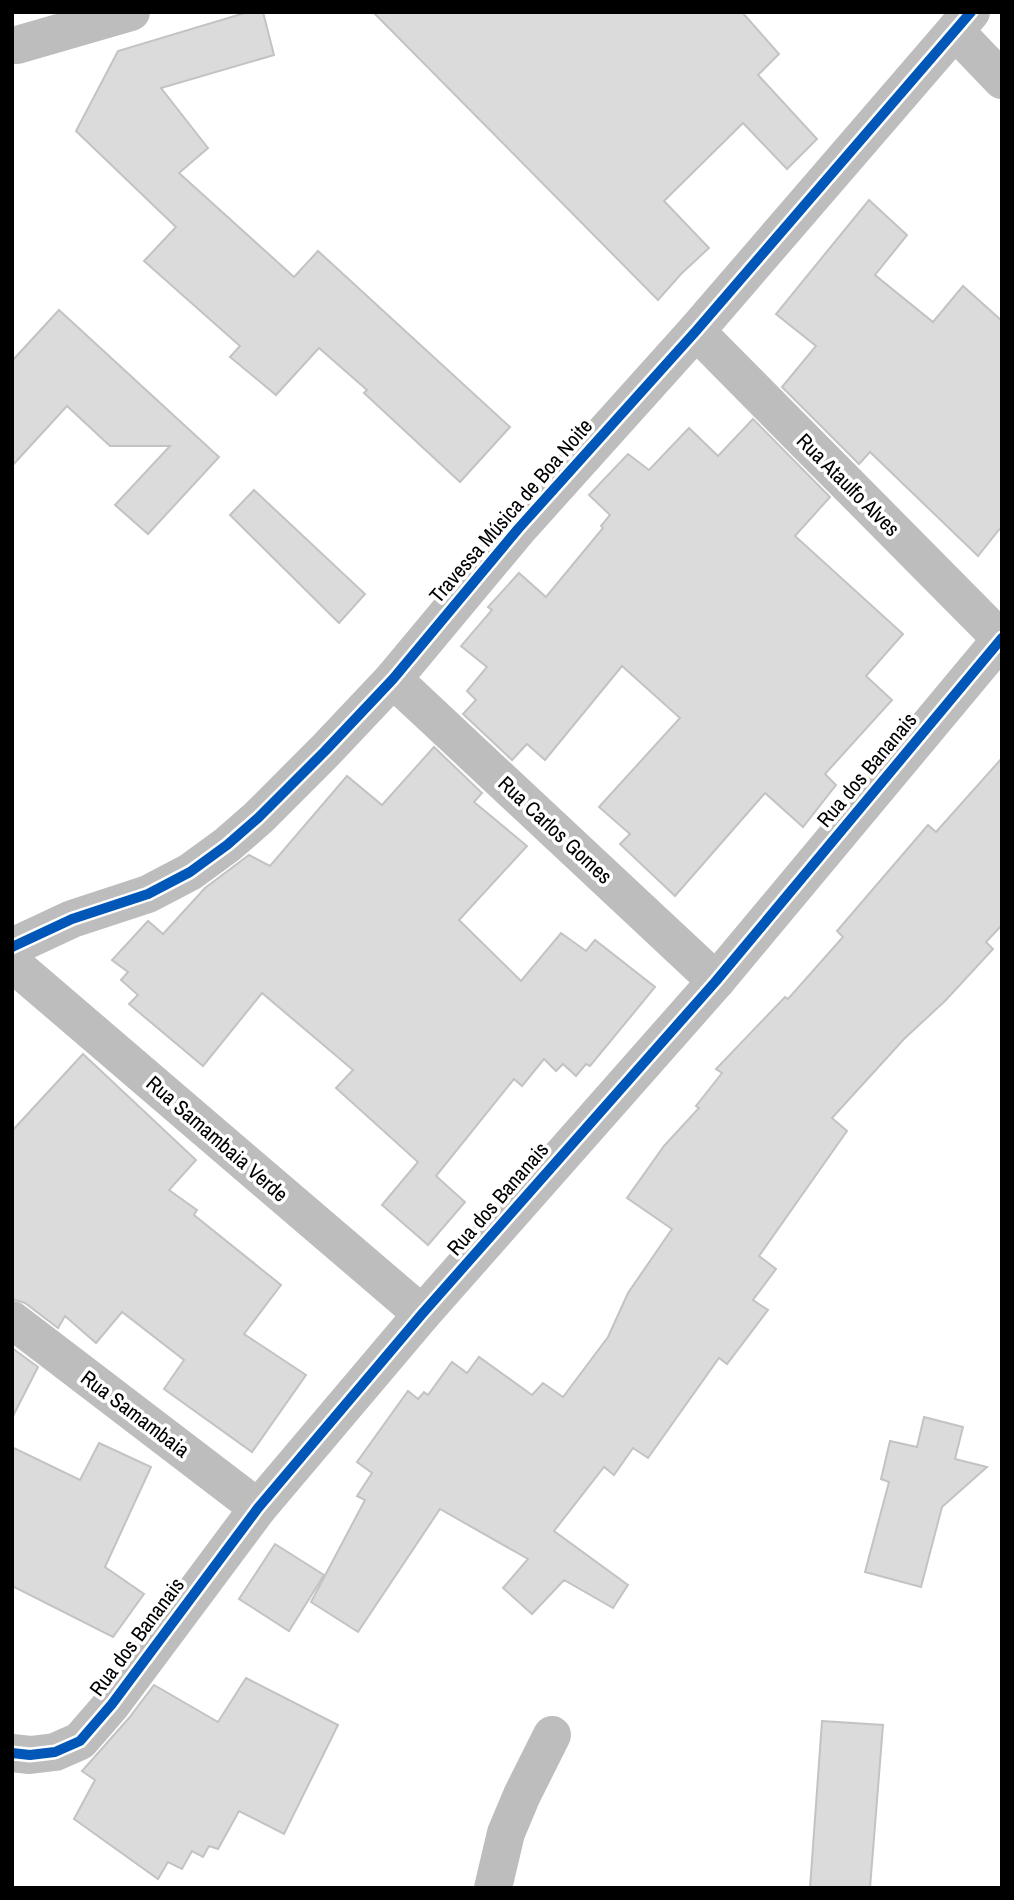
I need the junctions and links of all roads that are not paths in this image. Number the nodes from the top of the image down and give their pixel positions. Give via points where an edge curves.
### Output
1 (46, 12) edge
2 (131, 12) edge
3 (963, 22) edge
4 (15, 46) edge
5 (1002, 79) edge
6 (696, 331) junction
7 (1001, 638) edge
8 (393, 679) junction
9 (12, 947) edge
10 (12, 963) edge
11 (716, 981) junction
12 (422, 1314) junction
13 (12, 1320) edge
14 (258, 1507) junction
15 (552, 1735) dead end
16 (12, 1753) edge
17 (493, 1888) edge

1 - 4 street
2 - 4 street
3 - 5 street
3 - 6 street, Travessa Música de Boa Noite
6 - 7 street, Rua Ataulfo Alves
6 - 8 street, Travessa Música de Boa Noite via 518,528
7 - 11 street, Rua dos Bananais
8 - 9 street, Travessa Música de Boa Noite via 258,818 190,872 148,894 72,919
8 - 11 street, Rua Carlos Gomes
10 - 12 street, Rua Samambaia Verde
11 - 12 street, Rua dos Bananais
12 - 14 street, Rua dos Bananais
13 - 14 street, Rua Samambaia
14 - 16 street, Rua dos Bananais via 80,1741 55,1752
15 - 17 street via 506,1833

